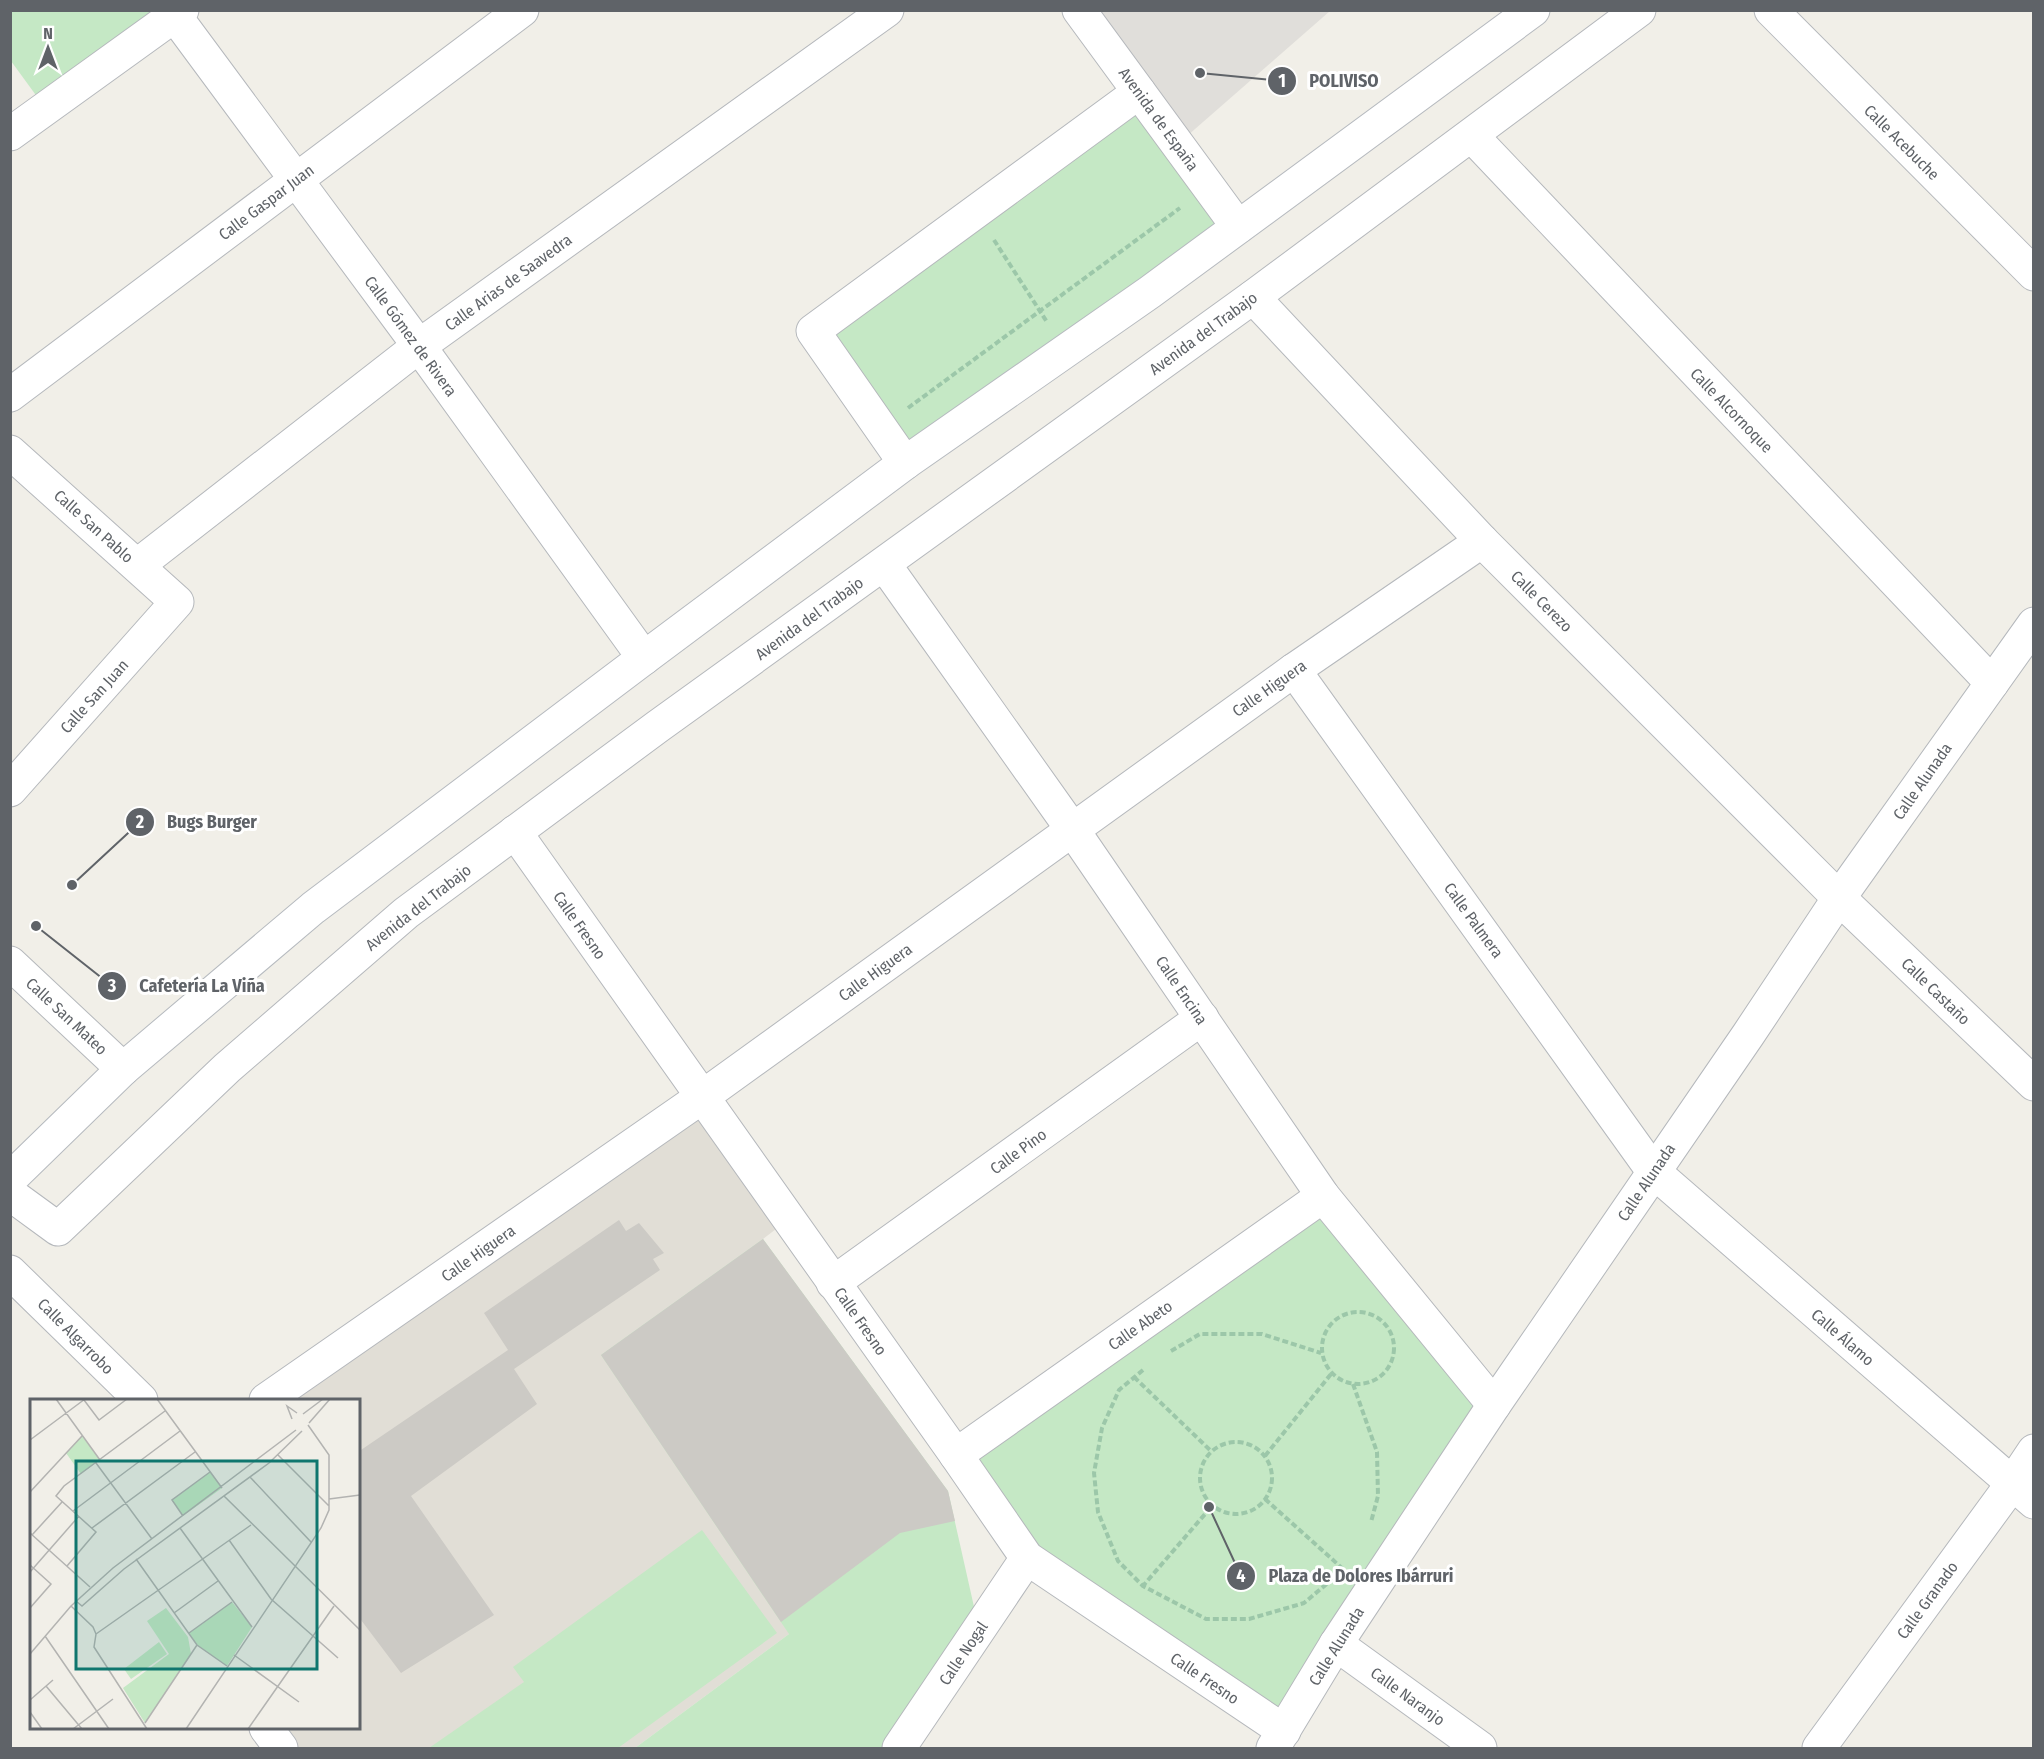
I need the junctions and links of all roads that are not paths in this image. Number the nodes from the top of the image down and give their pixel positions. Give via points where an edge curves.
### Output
1 (522, 10) edge
2 (886, 10) edge
3 (1079, 10) edge
4 (1533, 10) edge
5 (1639, 10) edge
6 (1771, 10) edge
7 (179, 13) edge
8 (1139, 92) junction
9 (10, 134) edge
10 (1472, 136) junction
11 (296, 179) junction
12 (1239, 227) junction
13 (2034, 274) edge
14 (1253, 297) junction
15 (419, 346) junction
16 (10, 395) edge
17 (905, 463) junction
18 (16, 467) edge
19 (1482, 541) junction
20 (884, 564) junction
21 (138, 565) junction
22 (177, 602) joint
23 (2034, 624) edge
24 (644, 658) junction
25 (1294, 670) junction
26 (1992, 683) junction
27 (10, 790) edge
28 (1072, 829) junction
29 (515, 832) junction
30 (1839, 898) junction
31 (10, 963) edge
32 (1202, 1018) junction
33 (123, 1069) junction
34 (2034, 1084) edge
35 (702, 1097) junction
36 (1653, 1171) junction
37 (10, 1179) edge
38 (10, 1194) edge
39 (1323, 1196) junction
40 (10, 1272) edge
41 (833, 1283) junction
42 (139, 1399) edge
43 (269, 1399) edge
44 (1494, 1405) junction
45 (2034, 1451) edge
46 (956, 1455) junction
47 (2023, 1493) edge
48 (1027, 1558) junction
49 (1336, 1644) junction
50 (267, 1729) edge
51 (1278, 1740) edge
52 (281, 1749) edge
53 (899, 1749) edge
54 (1480, 1749) edge
55 (1819, 1749) edge

1 - 11 street, Calle Gaspar Juan
2 - 15 street, Calle Arias de Saavedra
3 - 8 street, Avenida de España
4 - 12 street
5 - 10 street, Avenida del Trabajo
6 - 13 street, Calle Acebuche
7 - 9 street
7 - 11 street, Calle Gómez de Rivera
8 - 12 street, Avenida de España
8 - 17 street via 813,331
10 - 14 street, Avenida del Trabajo
10 - 26 street, Calle Alcornoque
11 - 15 street, Calle Gómez de Rivera
11 - 16 street, Calle Gaspar Juan
12 - 17 street
14 - 19 street, Calle Cerezo
14 - 20 street, Avenida del Trabajo
15 - 21 street, Calle Arias de Saavedra
15 - 24 street, Calle Gómez de Rivera
17 - 24 street
18 - 21 street, Calle San Pablo
19 - 25 street, Calle Higuera
19 - 30 street, Calle Cerezo
20 - 28 street, Calle Encina
20 - 29 street, Avenida del Trabajo
21 - 22 street, Calle San Pablo
22 - 27 street, Calle San Juan
23 - 26 street, Calle Alunada
24 - 33 street via 313,908
25 - 28 street, Calle Higuera
25 - 36 street, Calle Palmera
26 - 30 street, Calle Alunada
28 - 32 street, Calle Encina
28 - 35 street, Calle Higuera
29 - 35 street, Calle Fresno
29 - 38 street, Avenida del Trabajo via 406,913 227,1068 58,1229
30 - 34 street, Calle Castaño
30 - 36 street, Calle Alunada
31 - 33 street, Calle San Mateo
32 - 39 street, Calle Encina
32 - 41 street, Calle Pino
33 - 37 street
35 - 41 street, Calle Fresno
35 - 43 street, Calle Higuera
36 - 44 street, Calle Alunada
36 - 47 street, Calle Álamo
39 - 44 street, Calle Encina
39 - 46 street, Calle Abeto
40 - 42 street, Calle Algarrobo
41 - 46 street, Calle Fresno
44 - 49 street, Calle Alunada
45 - 47 street, Calle Granado
46 - 48 street, Calle Fresno
47 - 55 street, Calle Granado
48 - 51 street, Calle Fresno via 1115,1618
48 - 53 street, Calle Nogal
49 - 51 street, Calle Alunada
49 - 54 street, Calle Naranjo
50 - 52 street

